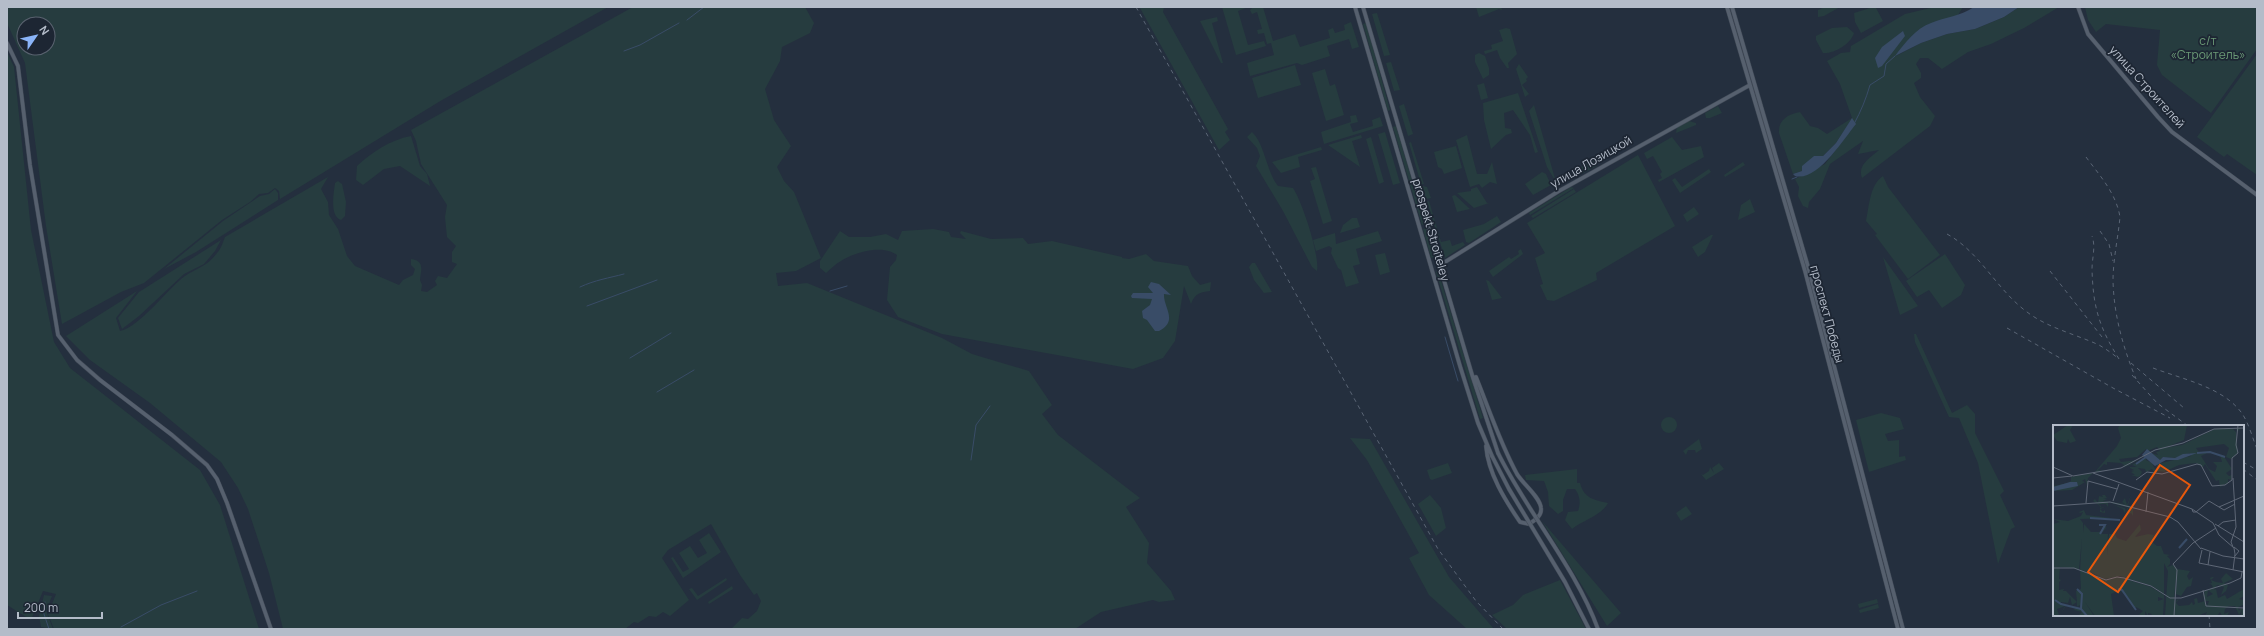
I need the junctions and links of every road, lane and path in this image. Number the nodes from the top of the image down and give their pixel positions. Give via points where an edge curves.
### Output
1 (1355, 7) edge
2 (1363, 7) edge
3 (1727, 7) edge
4 (1732, 7) edge
5 (2078, 7) edge
6 (7, 42) edge
7 (1750, 85) junction
8 (1394, 112) junction
9 (1387, 114) junction
10 (1398, 125) junction
11 (1391, 126) junction
12 (1778, 172) junction
13 (1785, 194) junction
14 (2257, 195) edge
15 (1437, 258) junction
16 (1430, 260) junction
17 (1445, 262) junction
18 (1433, 272) junction
19 (1441, 272) junction
20 (1445, 286) junction
21 (1474, 378) junction
22 (1486, 442) junction
23 (271, 629) edge
24 (1589, 629) edge
25 (1598, 629) edge
26 (1898, 629) edge
27 (1903, 629) edge

1 - 9 main road, prospekt Stroiteley
2 - 8 main road, prospekt Stroiteley
3 - 7 main road, проспект Победы
4 - 12 main road, проспект Победы
5 - 14 main road, улица Строителей via 2088,34 2172,132
6 - 23 main road via 18,66 30,165 58,335 77,360 207,465 217,479 227,503
7 - 12 main road, проспект Победы
7 - 17 main road, улица Лозицкой via 1559,191
8 - 9 main road
8 - 10 main road, prospekt Stroiteley
9 - 11 main road, prospekt Stroiteley
10 - 11 main road
10 - 15 main road, prospekt Stroiteley
11 - 16 main road, prospekt Stroiteley
12 - 13 main road, проспект Победы
13 - 26 main road, проспект Победы
13 - 27 main road, проспект Победы via 1833,356
15 - 16 main road via 1434,262
15 - 17 main road
15 - 19 main road, prospekt Stroiteley
16 - 18 main road, prospekt Stroiteley
17 - 20 main road
18 - 19 main road
18 - 22 main road, prospekt Stroiteley via 1460,366
19 - 20 main road, prospekt Stroiteley
20 - 21 main road, prospekt Stroiteley
21 - 22 main road via 1513,466 1524,485 1539,501 1542,510 1538,518 1529,524 1520,522 1497,482 1487,459
21 - 25 main road, prospekt Stroiteley, bridge via 1498,453 1514,484 1572,578
22 - 24 main road, prospekt Stroiteley, bridge via 1509,489 1565,582

